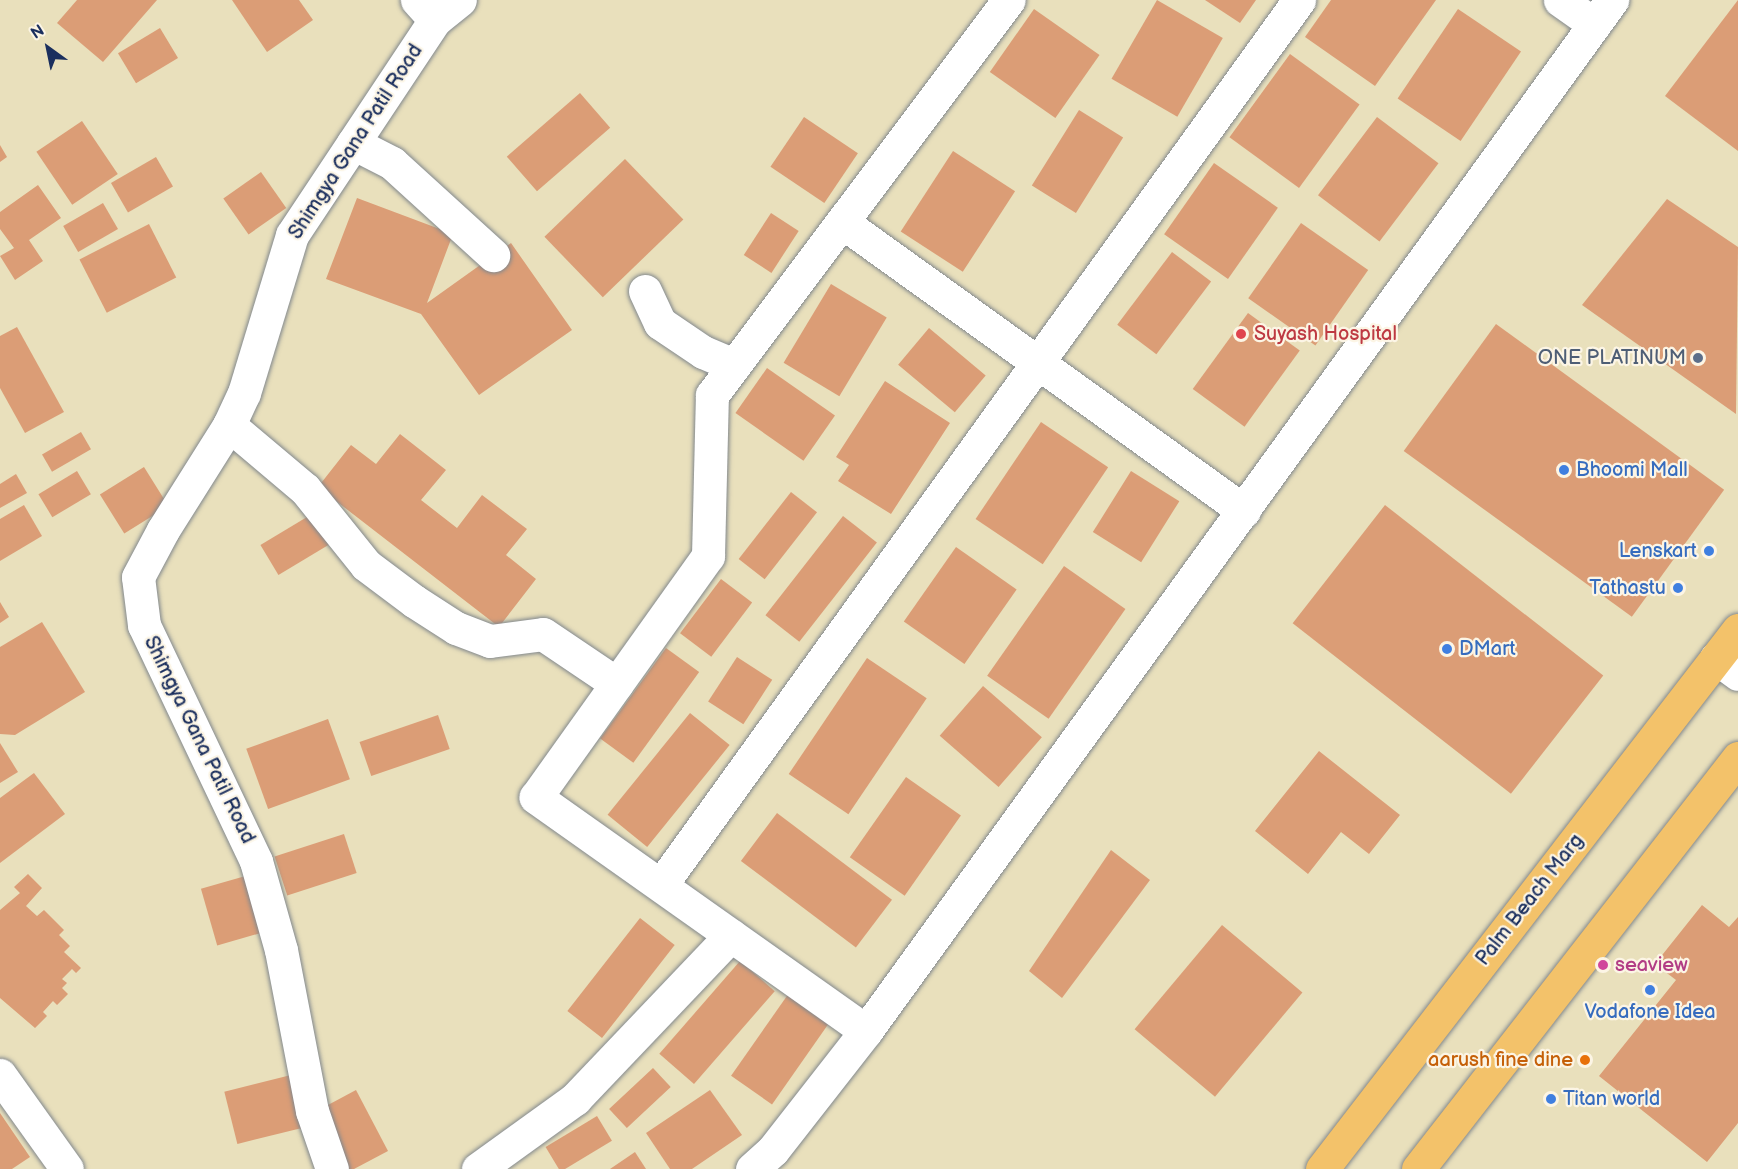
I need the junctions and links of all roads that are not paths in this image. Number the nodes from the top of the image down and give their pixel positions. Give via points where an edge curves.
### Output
1 (1009, 0) edge
2 (1299, 0) edge
3 (1560, 0) edge
4 (437, 7) edge
5 (1603, 12) edge
6 (353, 143) junction
7 (842, 222) junction
8 (493, 255) dead end
9 (645, 291) dead end
10 (1037, 363) junction
11 (734, 365) junction
12 (229, 425) junction
13 (1244, 512) junction
14 (1738, 630) edge
15 (1727, 666) edge
16 (617, 684) junction
17 (1738, 758) edge
18 (661, 885) junction
19 (731, 935) junction
20 (866, 1031) junction
21 (0, 1075) edge
22 (67, 1169) edge
23 (332, 1169) edge
24 (478, 1169) edge
25 (752, 1169) edge
26 (1322, 1169) edge
27 (1418, 1169) edge

1 - 7 street
2 - 10 street
3 - 5 street
4 - 6 street, Shimgya Gana Patil Road
5 - 13 street
6 - 8 street via 392,163
6 - 12 street, Shimgya Gana Patil Road via 292,235 244,393
7 - 10 street
7 - 11 street
9 - 11 street via 660,323 703,352
10 - 13 street
10 - 18 street
11 - 16 street via 712,395 708,556
12 - 16 street via 305,489 366,565 414,601 456,628 490,641 543,634
12 - 23 street, Shimgya Gana Patil Road via 138,577 144,625 256,861 281,950 312,1112
13 - 20 street
14 - 15 main road, Palm Beach Marg
15 - 26 main road, Palm Beach Marg
16 - 18 street via 536,797
17 - 27 main road
18 - 19 street
19 - 20 street
19 - 24 street via 575,1099
20 - 25 street via 773,1150
21 - 22 street

